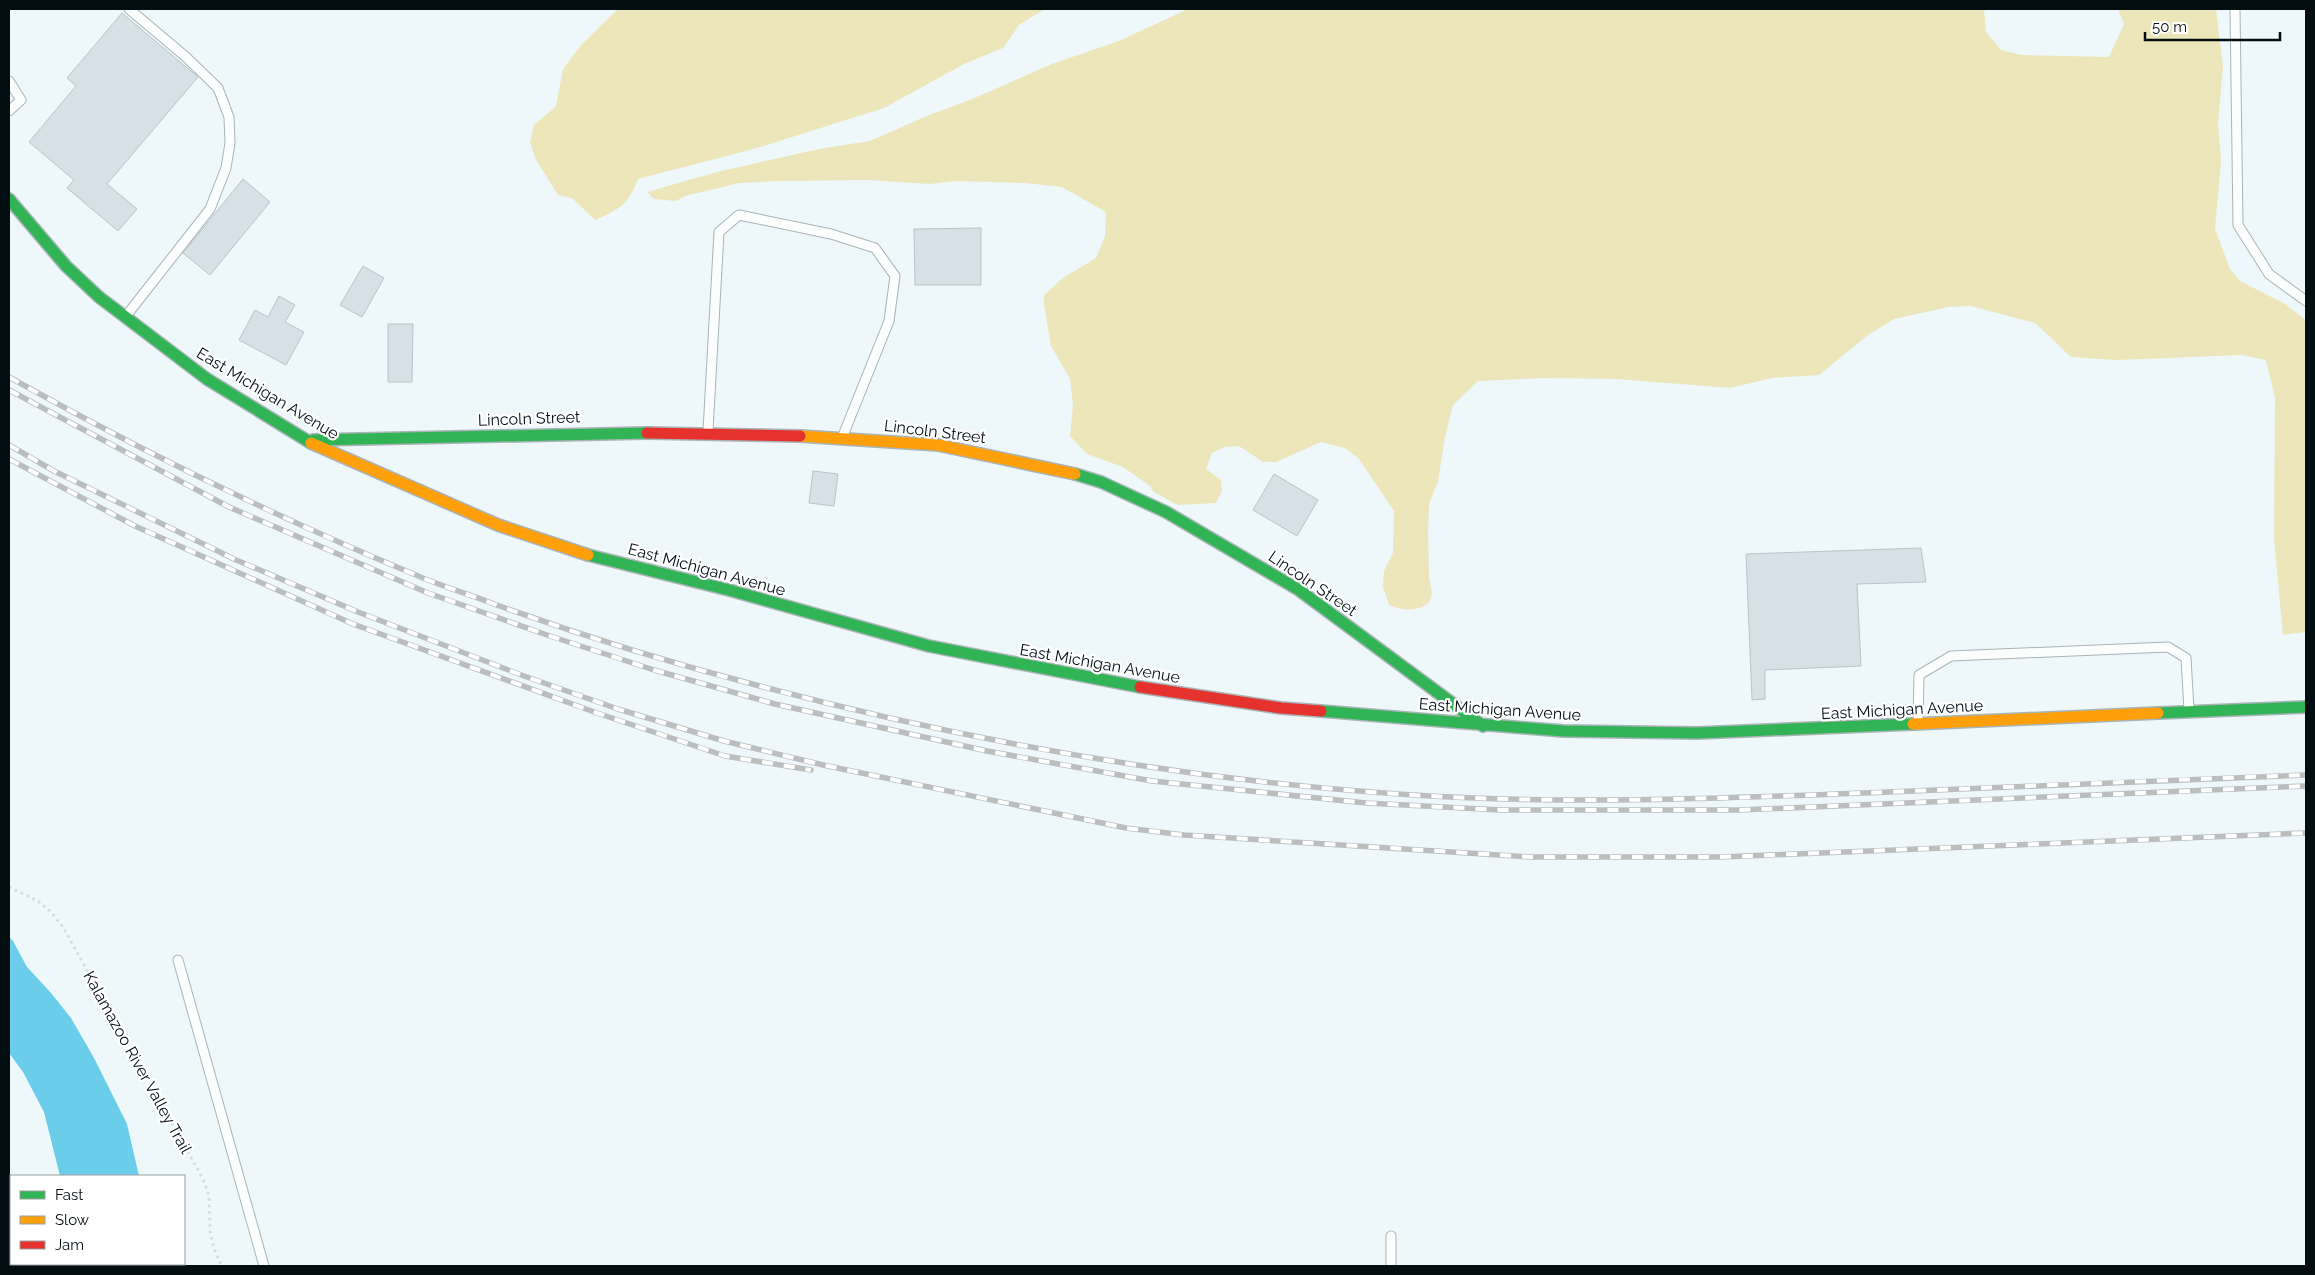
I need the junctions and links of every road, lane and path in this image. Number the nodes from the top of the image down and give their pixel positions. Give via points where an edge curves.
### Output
1 (129, 9) edge
2 (2235, 9) edge
3 (9, 81) edge
4 (9, 112) edge
5 (9, 199) edge
6 (2306, 301) edge
7 (125, 317) junction
8 (708, 434) junction
9 (841, 439) junction
10 (308, 440) junction
11 (2306, 708) edge
12 (2189, 711) junction
13 (1918, 724) junction
14 (1483, 726) junction
15 (9, 887) edge
16 (178, 960) dead end
17 (1391, 1236) dead end
18 (222, 1266) edge
19 (264, 1266) edge
20 (1391, 1266) edge

1 - 7 lane via 218,88 229,117 230,143 226,168 210,209
2 - 6 lane via 2238,225 2269,274
3 - 4 lane via 21,100
5 - 7 street, East Michigan Avenue via 66,266
7 - 10 street, East Michigan Avenue via 207,378
8 - 9 street, Lincoln Street
8 - 9 lane via 719,232 739,215 831,234 875,248 895,276 889,321
8 - 10 street, Lincoln Street via 608,432
9 - 14 street, Lincoln Street via 938,445 982,452 1060,469 1101,482 1166,512 1299,590
10 - 14 street, East Michigan Avenue via 418,492 498,525 582,553 929,646 1166,692 1281,708
11 - 12 street, East Michigan Avenue
12 - 13 street, East Michigan Avenue
12 - 13 lane via 2186,658 2168,647 1951,656 1919,675
13 - 14 street, East Michigan Avenue via 1697,733
15 - 18 path, Kalamazoo River Valley Trail via 38,901 63,927 203,1179 209,1196 210,1231
16 - 19 lane
17 - 20 lane

